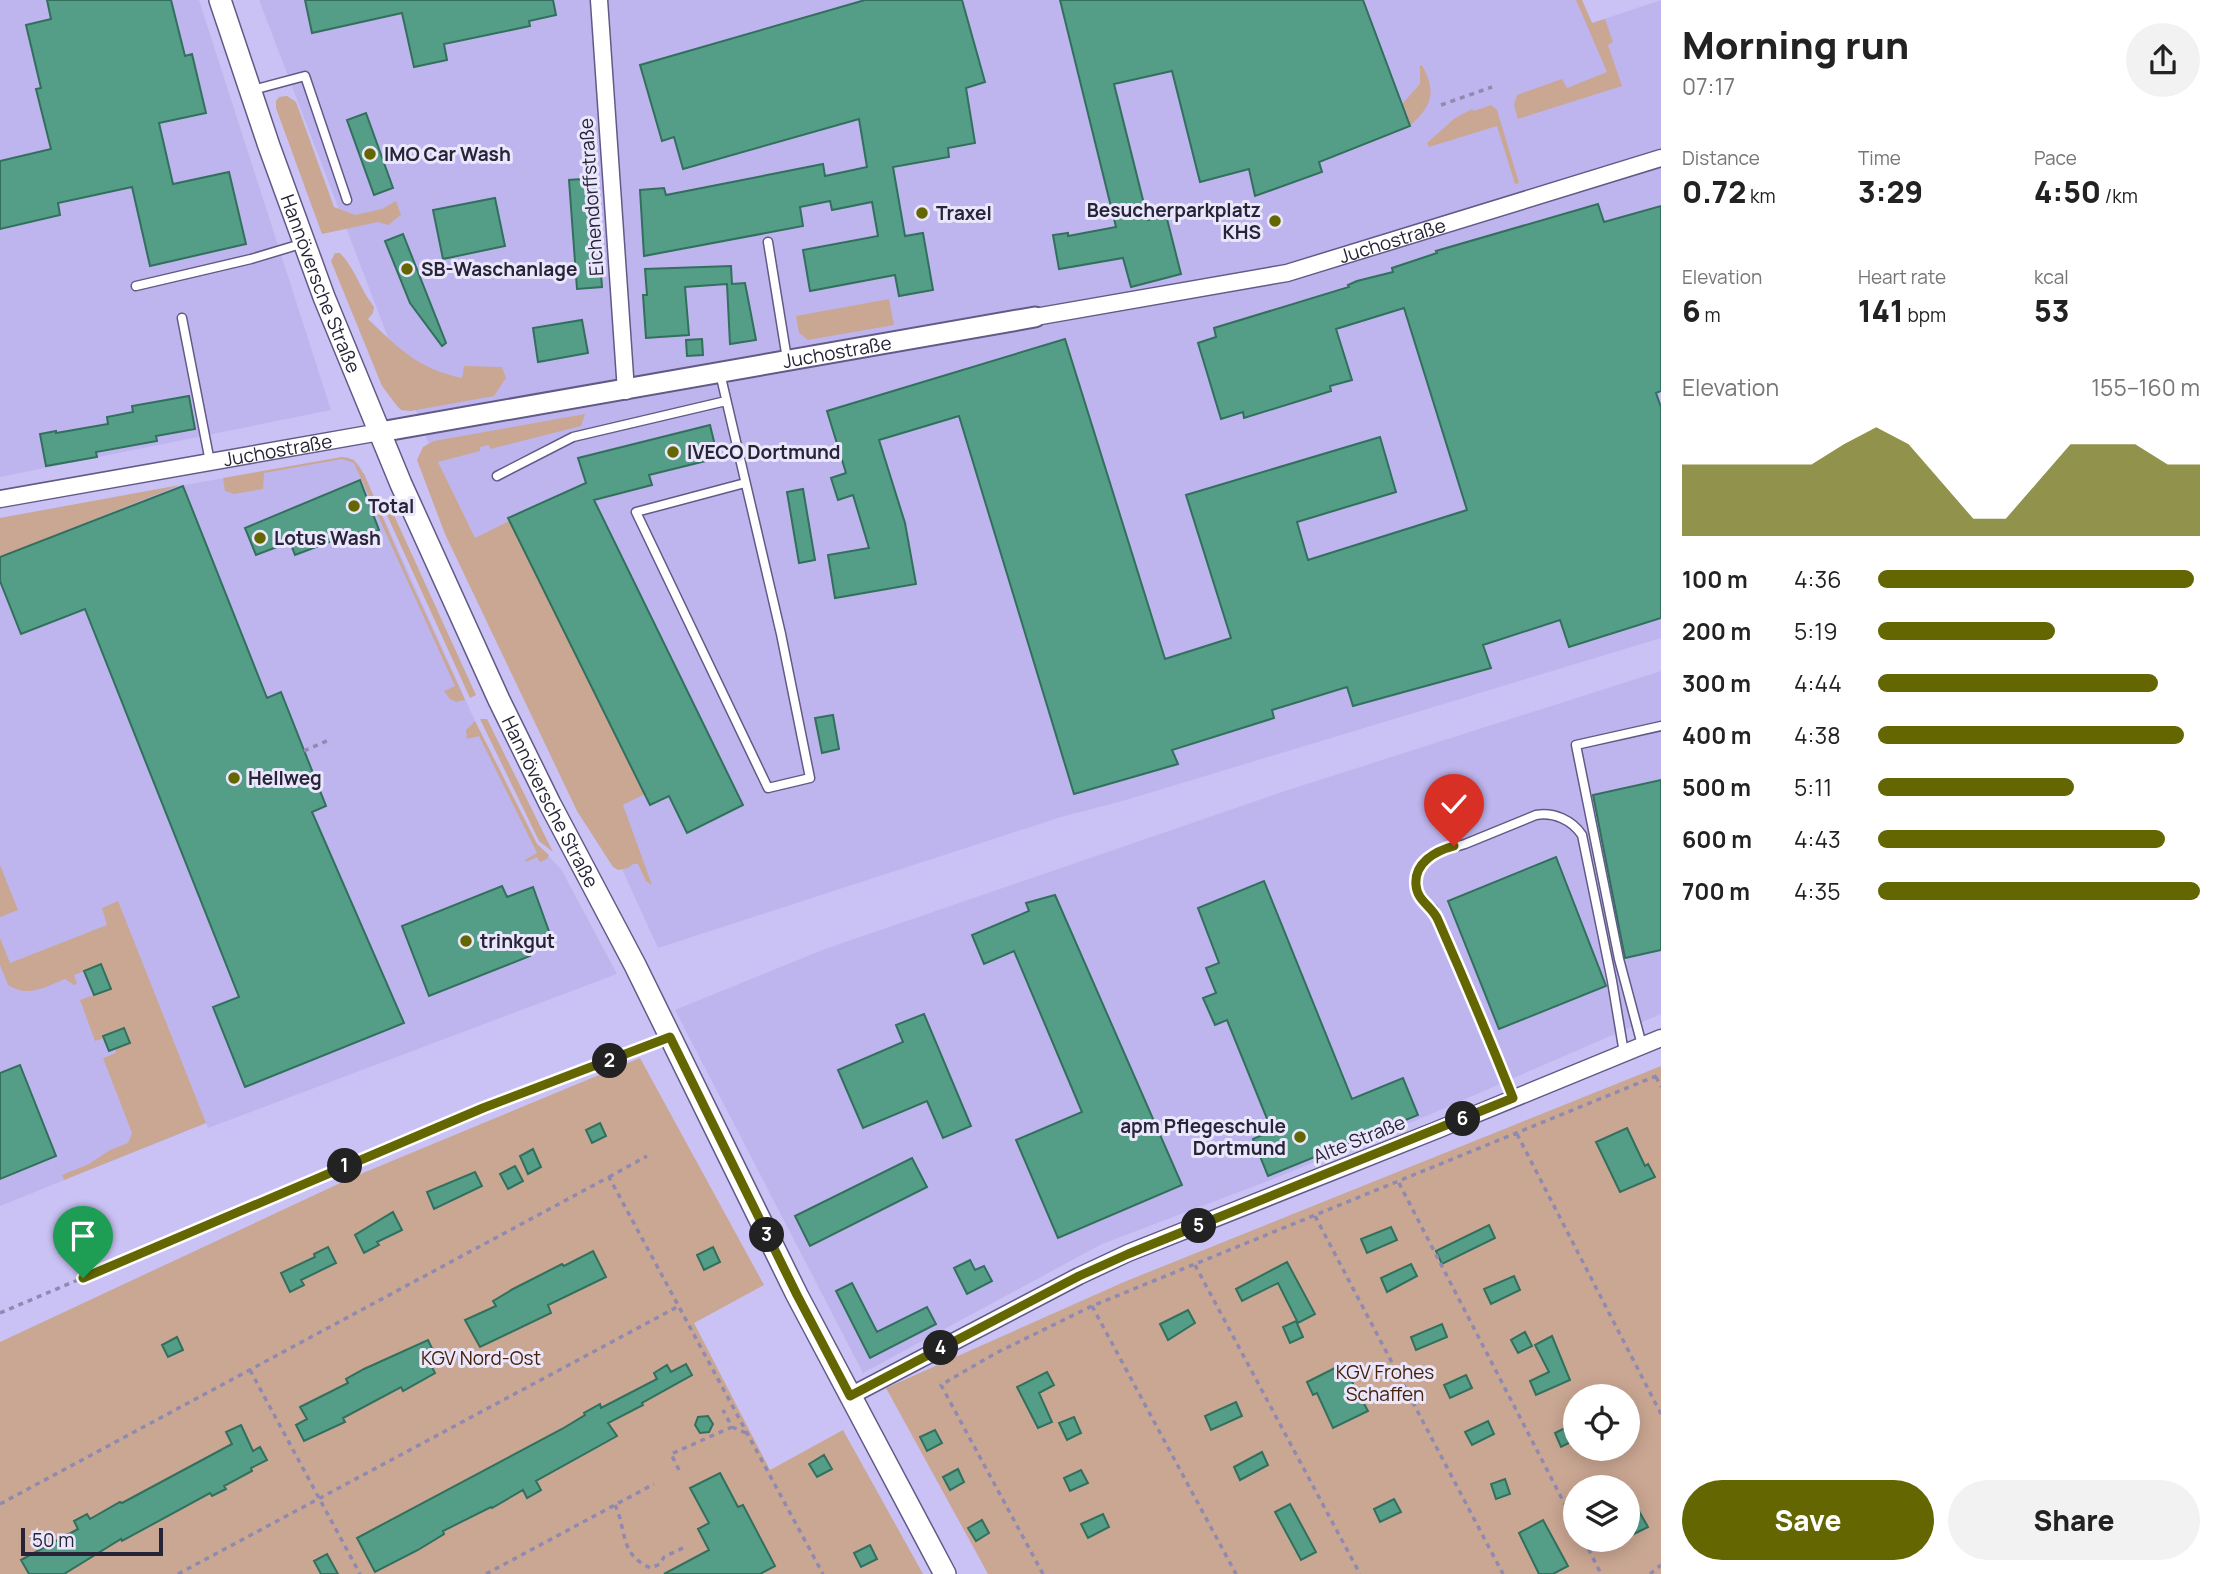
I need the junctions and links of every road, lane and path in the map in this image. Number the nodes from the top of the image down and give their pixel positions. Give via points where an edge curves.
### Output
1 (220, 0) edge
2 (598, 0) edge
3 (1492, 87) dead end
4 (250, 91) junction
5 (1441, 105) dead end
6 (1661, 158) edge
7 (346, 200) dead end
8 (768, 242) dead end
9 (304, 243) junction
10 (136, 286) dead end
11 (1035, 317) joint
12 (182, 318) dead end
13 (788, 361) junction
14 (720, 373) junction
15 (626, 391) junction
16 (726, 401) junction
17 (380, 432) junction
18 (210, 462) junction
19 (497, 476) dead end
20 (745, 483) junction
21 (0, 499) edge
22 (1661, 726) edge
23 (331, 739) dead end
24 (304, 751) dead end
25 (670, 1037) junction
26 (1661, 1038) edge
27 (1642, 1045) junction
28 (1624, 1053) junction
29 (1661, 1074) edge
30 (1655, 1076) junction
31 (1661, 1087) edge
32 (1513, 1098) junction
33 (1517, 1134) junction
34 (648, 1156) dead end
35 (609, 1177) junction
36 (1398, 1182) junction
37 (1315, 1216) junction
38 (1195, 1265) junction
39 (679, 1306) junction
40 (1092, 1306) junction
41 (0, 1313) edge
42 (250, 1370) junction
43 (850, 1396) junction
44 (723, 1410) dead end
45 (1661, 1415) edge
46 (732, 1427) junction
47 (748, 1433) junction
48 (680, 1470) dead end
49 (654, 1484) dead end
50 (319, 1498) junction
51 (1563, 1501) edge
52 (0, 1504) edge
53 (615, 1505) junction
54 (687, 1546) dead end
55 (1590, 1552) edge
56 (1661, 1565) edge
57 (177, 1574) edge
58 (360, 1574) edge
59 (486, 1574) edge
60 (824, 1574) edge
61 (946, 1574) edge
62 (1043, 1574) edge
63 (1236, 1574) edge
64 (1360, 1574) edge
65 (1503, 1574) edge
66 (1601, 1574) edge
67 (1650, 1574) edge

1 - 4 main road, Hannöversche Straße
2 - 15 street, Eichendorffstraße
3 - 5 path
4 - 7 lane via 305,76
4 - 9 main road, Hannöversche Straße
6 - 11 street, Juchostraße via 1287,273
8 - 13 lane
9 - 10 lane
9 - 17 main road, Hannöversche Straße
11 - 13 street, Juchostraße
12 - 18 lane
13 - 14 street, Juchostraße
14 - 15 street, Juchostraße
14 - 16 lane
15 - 17 street, Juchostraße
16 - 19 lane via 573,438
16 - 20 lane
17 - 18 street, Juchostraße
17 - 25 main road, Hannöversche Straße via 499,700
18 - 21 street, Juchostraße
20 - 20 lane via 810,778 768,788 636,512
22 - 27 lane via 1576,744 1619,959
23 - 24 path
25 - 41 path via 471,1114
25 - 43 main road, Hannöversche Straße
26 - 27 street, Alte Straße
27 - 28 street, Alte Straße
28 - 32 street, Alte Straße
28 - 32 lane via 1582,835 1576,827 1558,817 1536,815 1443,849 1426,859 1415,883 1419,897 1433,909
29 - 30 path
30 - 31 path
30 - 33 path
32 - 43 street, Alte Straße via 1116,1259
33 - 36 path
33 - 45 path
34 - 35 path
35 - 39 path
35 - 42 path
36 - 37 path
36 - 51 path
37 - 38 path
37 - 65 path
38 - 40 path
38 - 64 path
39 - 47 path
39 - 50 path
40 - 62 path via 941,1385
40 - 63 path
42 - 50 path
42 - 52 path
43 - 61 main road, Hannöversche Straße
44 - 46 path
46 - 47 path
46 - 48 path via 671,1454
47 - 60 path
49 - 53 path
50 - 57 path
50 - 58 path
53 - 54 path via 621,1532 639,1563 651,1568
53 - 59 path
55 - 66 path
56 - 67 path

